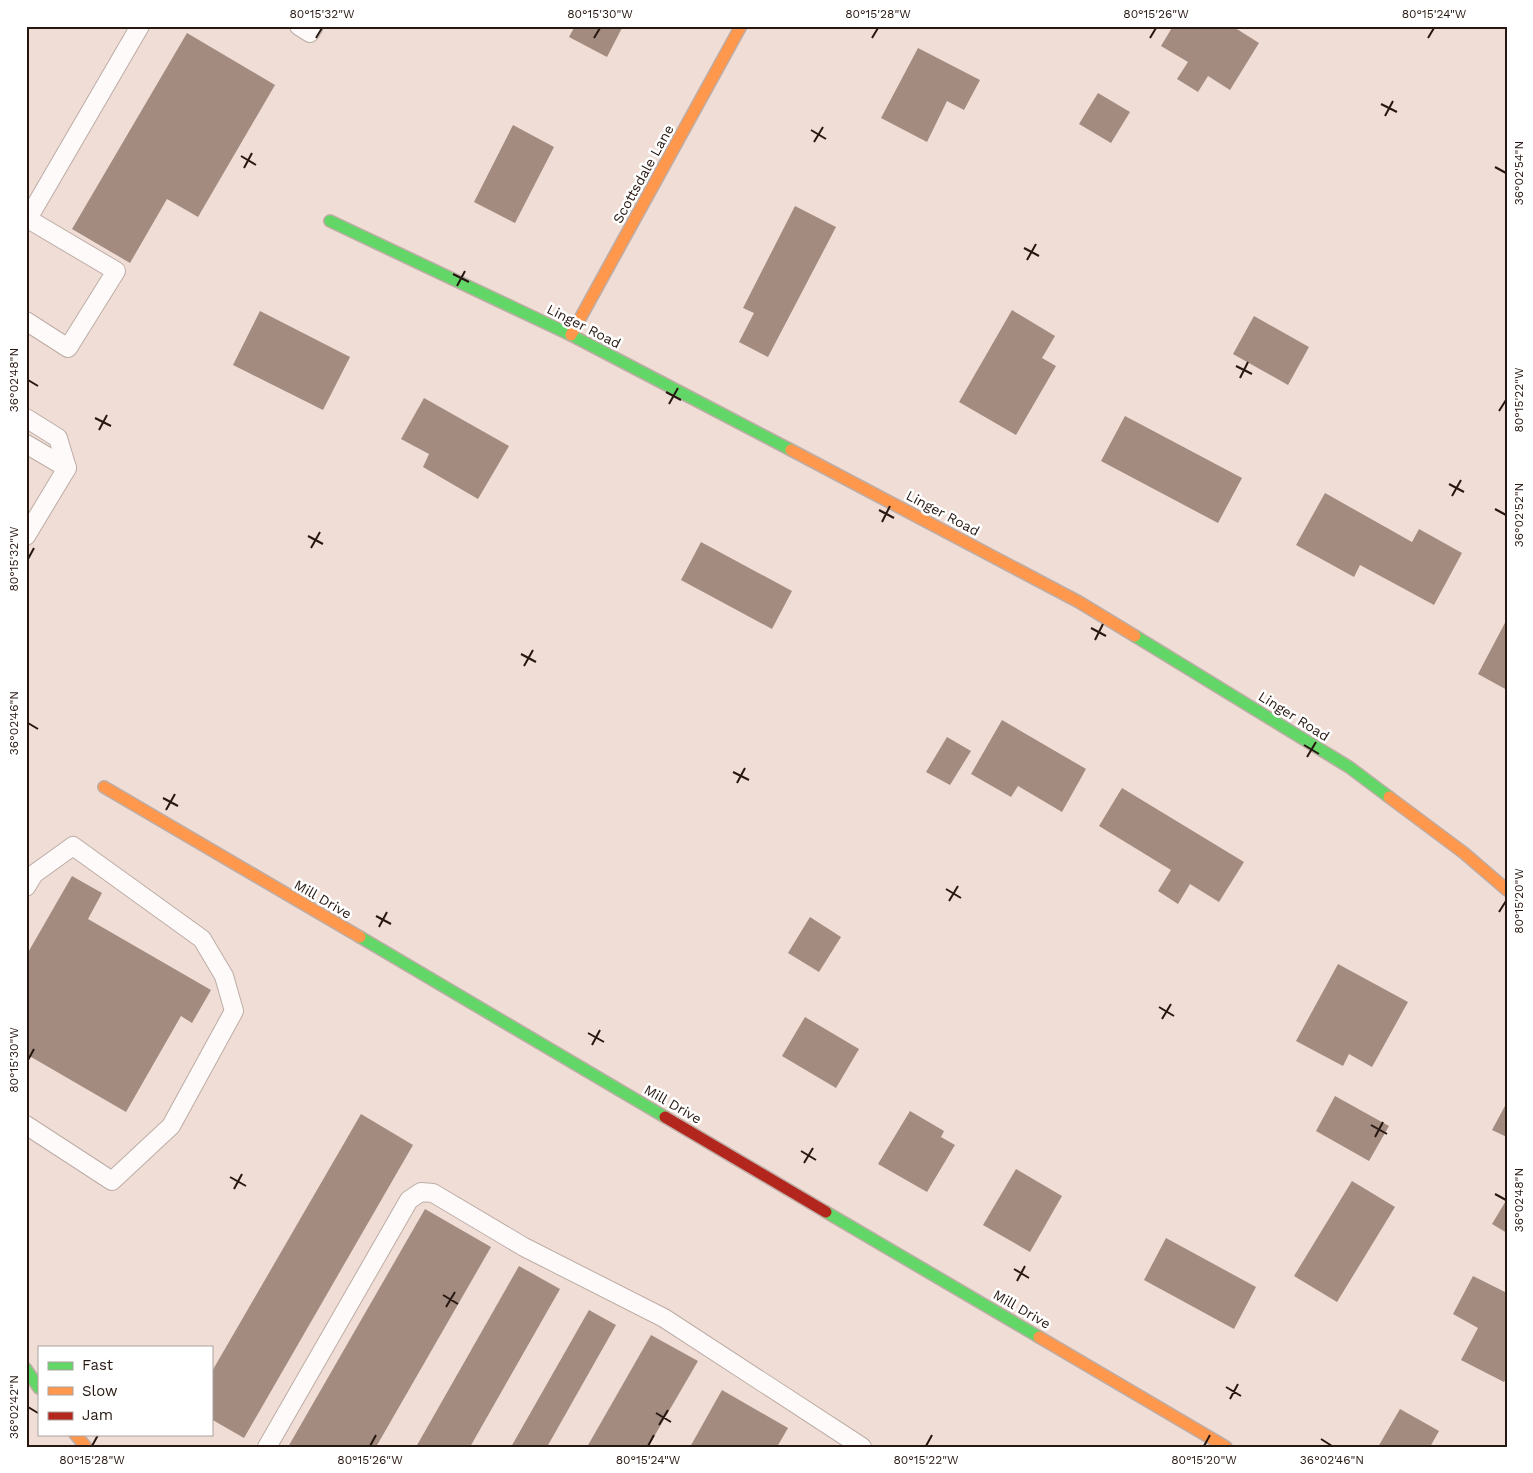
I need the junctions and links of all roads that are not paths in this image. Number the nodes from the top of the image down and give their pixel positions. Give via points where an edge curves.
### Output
1 (140, 26) edge
2 (741, 26) edge
3 (27, 220) edge
4 (330, 221) dead end
5 (26, 321) edge
6 (572, 335) junction
7 (26, 418) edge
8 (26, 444) edge
9 (67, 468) junction
10 (26, 536) edge
11 (104, 787) dead end
12 (29, 877) edge
13 (1507, 890) edge
14 (26, 1125) edge
15 (26, 1370) edge
16 (38, 1387) edge
17 (77, 1436) edge
18 (86, 1447) edge
19 (267, 1447) edge
20 (862, 1447) edge
21 (1226, 1447) edge

1 - 3 lane
2 - 6 street, Scottsdale Lane
3 - 5 lane via 116,271 68,348
4 - 6 street, Linger Road
6 - 13 street, Linger Road via 1079,602 1349,767 1464,853
7 - 9 lane via 58,438
8 - 9 lane
9 - 10 lane
11 - 21 street, Mill Drive
12 - 14 lane via 73,846 202,939 224,976 234,1011 171,1126 112,1180
15 - 16 street
17 - 18 street
19 - 20 lane via 409,1200 421,1192 433,1193 524,1247 664,1318

